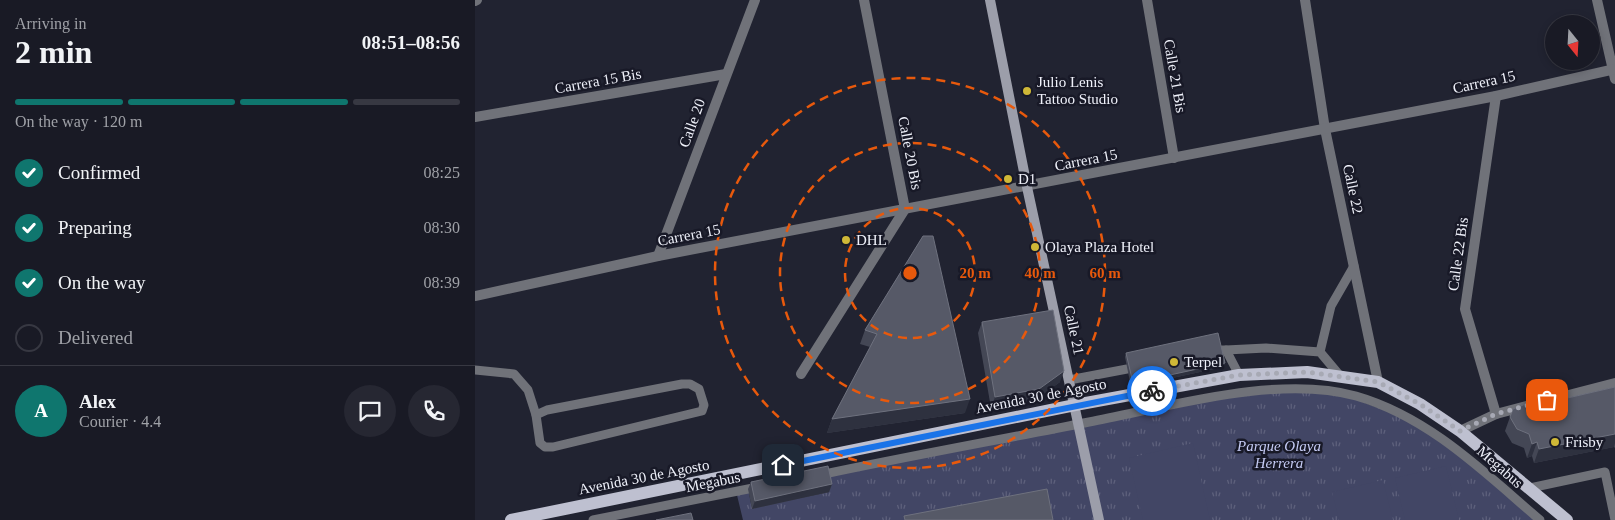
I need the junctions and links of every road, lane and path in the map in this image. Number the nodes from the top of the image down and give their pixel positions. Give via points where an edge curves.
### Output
1 (755, 0) edge
2 (865, 0) edge
3 (990, 0) edge
4 (1147, 0) edge
5 (1305, 0) edge
6 (1597, 0) edge
7 (1614, 73) edge
8 (726, 74) junction
9 (1496, 96) junction
10 (475, 117) edge
11 (1325, 129) junction
12 (1174, 158) junction
13 (1027, 187) junction
14 (905, 209) junction
15 (658, 256) junction
16 (1354, 266) junction
17 (475, 296) edge
18 (1320, 352) junction
19 (1127, 369) edge
20 (475, 370) edge
21 (801, 374) dead end
22 (1239, 375) junction
23 (1341, 377) junction
24 (1069, 380) junction
25 (1378, 382) junction
26 (1615, 383) edge
27 (1075, 406) junction
28 (1496, 414) junction
29 (536, 415) junction
30 (1079, 424) junction
31 (1460, 431) junction
32 (806, 478) edge
33 (767, 486) edge
34 (1530, 488) junction
35 (511, 520) edge
36 (593, 520) edge
37 (1099, 520) edge
38 (1540, 520) edge
39 (1567, 520) edge
40 (1615, 520) edge

1 - 8 street, Calle 20
2 - 14 street, Calle 20 Bis
3 - 13 main road, Calle 21
4 - 12 street, Calle 21 Bis
5 - 11 street, Calle 22
6 - 7 street
7 - 9 street, Carrera 15
8 - 10 street, Carrera 15 Bis
8 - 15 street, Calle 20
9 - 11 street, Carrera 15
9 - 28 street, Calle 22 Bis via 1465,309
11 - 12 street, Carrera 15
11 - 16 street, Calle 22
12 - 13 street, Carrera 15
13 - 14 street, Carrera 15
13 - 24 main road, Calle 21
14 - 15 street, Carrera 15
14 - 21 street, Calle 20 Bis
15 - 17 street, Carrera 15
16 - 18 lane via 1331,306
16 - 25 street, Calle 22
18 - 22 lane via 1266,348 1223,350
18 - 23 lane
19 - 24 lane
20 - 29 lane via 514,374 528,390
22 - 23 main road, Avenida 30 de Agosto via 1307,372
22 - 27 main road, Avenida 30 de Agosto
23 - 25 main road, Avenida 30 de Agosto
24 - 27 main road, Calle 21
25 - 31 main road, Avenida 30 de Agosto via 1420,404
26 - 28 street
27 - 30 main road, Calle 21
27 - 35 main road, Avenida 30 de Agosto
28 - 31 street
29 - 29 lane via 547,410 682,384 699,389 704,405 702,411 545,447 540,443
30 - 32 lane, Megabus
30 - 37 main road, Calle 21
30 - 38 lane, Megabus via 1277,388 1327,389 1357,396 1419,423 1458,449
31 - 34 main road, Avenida 30 de Agosto
33 - 36 lane, Megabus
34 - 39 main road, Avenida 30 de Agosto
34 - 40 lane via 1605,472

